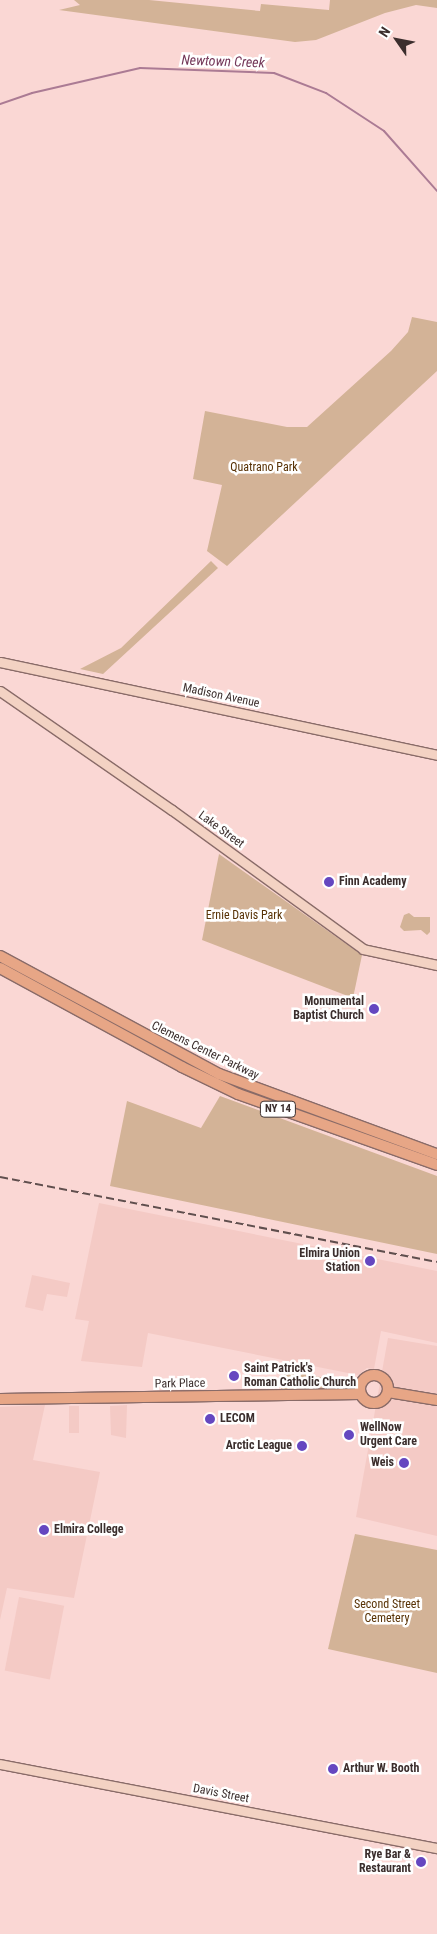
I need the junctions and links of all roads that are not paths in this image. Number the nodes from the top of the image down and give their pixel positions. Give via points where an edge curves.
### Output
1 (0, 662) edge
2 (0, 691) edge
3 (437, 755) edge
4 (0, 956) edge
5 (437, 965) edge
6 (0, 968) edge
7 (437, 1154) edge
8 (437, 1165) edge
9 (388, 1392) junction
10 (360, 1394) junction
11 (0, 1399) edge
12 (437, 1400) edge
13 (0, 1764) edge
14 (437, 1848) edge

1 - 3 street, Madison Avenue
2 - 5 street, Lake Street via 364,949
4 - 7 main road, Clemens Center Parkway / NY 14 via 226,1077
6 - 8 main road, Clemens Center Parkway / NY 14 via 238,1094
9 - 10 main road via 383,1401 373,1404
9 - 10 main road via 384,1379 371,1375 361,1384
9 - 12 main road
10 - 11 main road, Park Place
13 - 14 street, Davis Street

